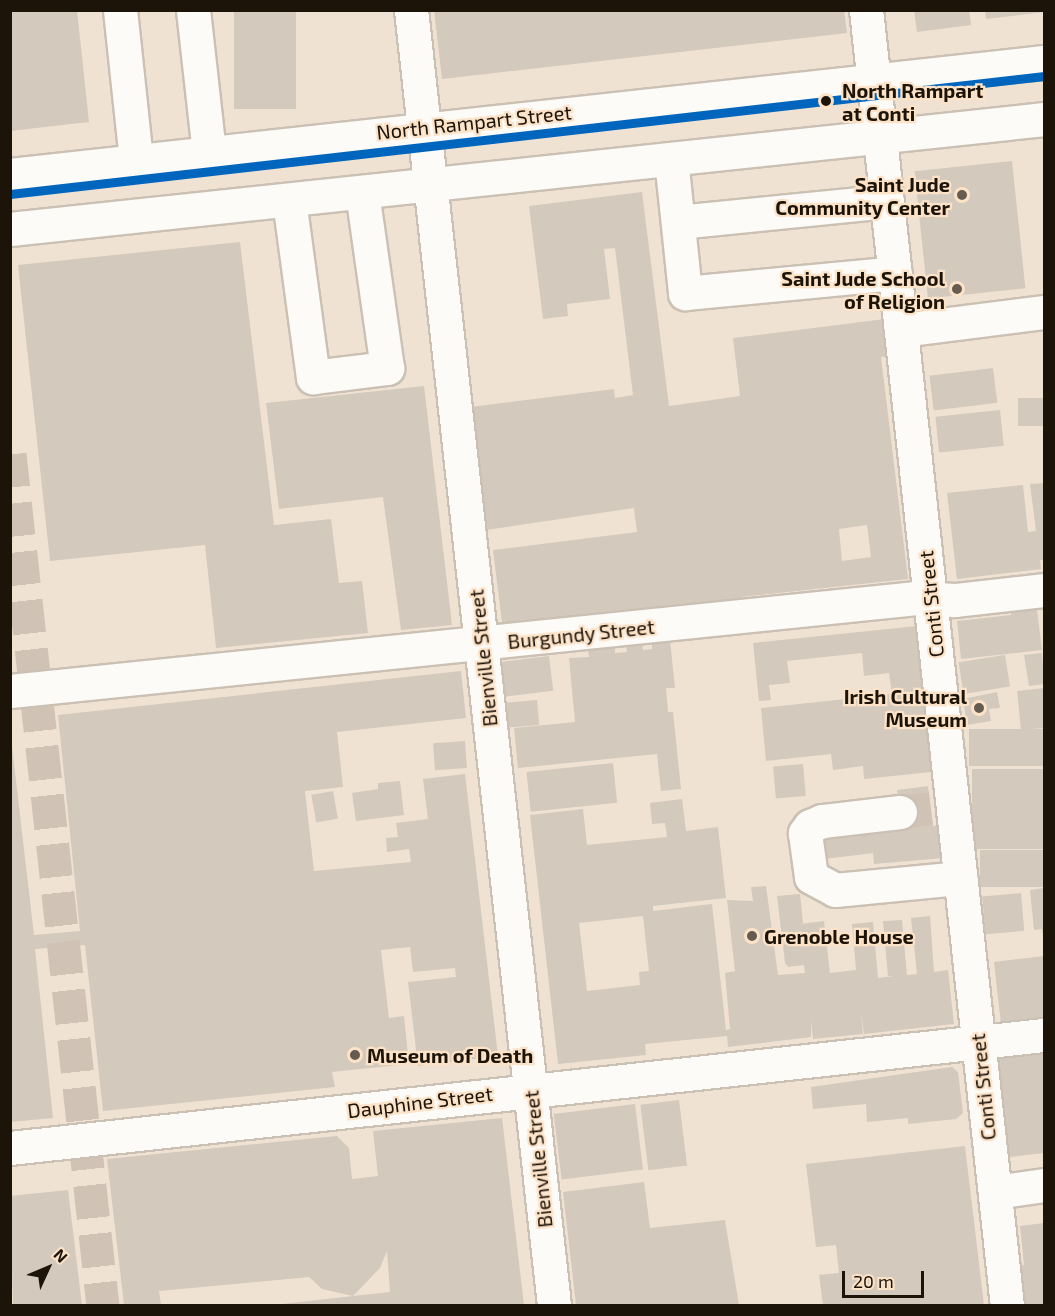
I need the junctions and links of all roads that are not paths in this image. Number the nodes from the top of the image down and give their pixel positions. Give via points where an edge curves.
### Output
1 (120, 10) edge
2 (194, 10) edge
3 (411, 10) edge
4 (866, 10) edge
5 (1044, 62) edge
6 (873, 81) junction
7 (1044, 119) edge
8 (426, 127) junction
9 (879, 136) junction
10 (209, 152) junction
11 (671, 159) junction
12 (136, 160) junction
13 (10, 175) edge
14 (432, 184) junction
15 (362, 192) junction
16 (289, 200) junction
17 (887, 201) junction
18 (678, 222) junction
19 (10, 230) edge
20 (894, 273) junction
21 (1044, 312) edge
22 (901, 330) junction
23 (1044, 590) edge
24 (930, 596) junction
25 (482, 643) junction
26 (10, 691) edge
27 (928, 808) junction
28 (960, 878) junction
29 (1044, 1035) edge
30 (978, 1042) junction
31 (530, 1089) junction
32 (10, 1148) edge
33 (1044, 1185) edge
34 (994, 1192) junction
35 (554, 1305) edge
36 (1007, 1305) edge

1 - 12 street
2 - 10 street
3 - 8 street, Bienville Street
4 - 6 street, Conti Street
5 - 6 street, North Rampart Street
6 - 8 street, North Rampart Street
6 - 9 street, Conti Street
7 - 9 street
8 - 10 street, North Rampart Street
8 - 14 street, Bienville Street
9 - 11 street
9 - 17 street, Conti Street
10 - 12 street, North Rampart Street
11 - 14 street
11 - 18 street
12 - 13 street, North Rampart Street
14 - 15 street
14 - 25 street, Bienville Street
15 - 16 street
15 - 16 street via 387,368 313,377
16 - 19 street
17 - 18 street
17 - 20 street, Conti Street
18 - 20 street via 685,293
20 - 22 street, Conti Street
21 - 22 street
22 - 24 street, Conti Street
23 - 24 street, Burgundy Street via 955,600
24 - 25 street, Burgundy Street
24 - 27 street, Conti Street
25 - 26 street, Burgundy Street
25 - 31 street, Bienville Street
27 - 28 street, Conti Street
27 - 28 street via 822,821 810,826 805,833 810,877 835,890
28 - 30 street, Conti Street
29 - 30 street, Dauphine Street
30 - 31 street, Dauphine Street
30 - 34 street, Conti Street
31 - 32 street, Dauphine Street
31 - 35 street, Bienville Street
33 - 34 street
34 - 36 street, Conti Street

